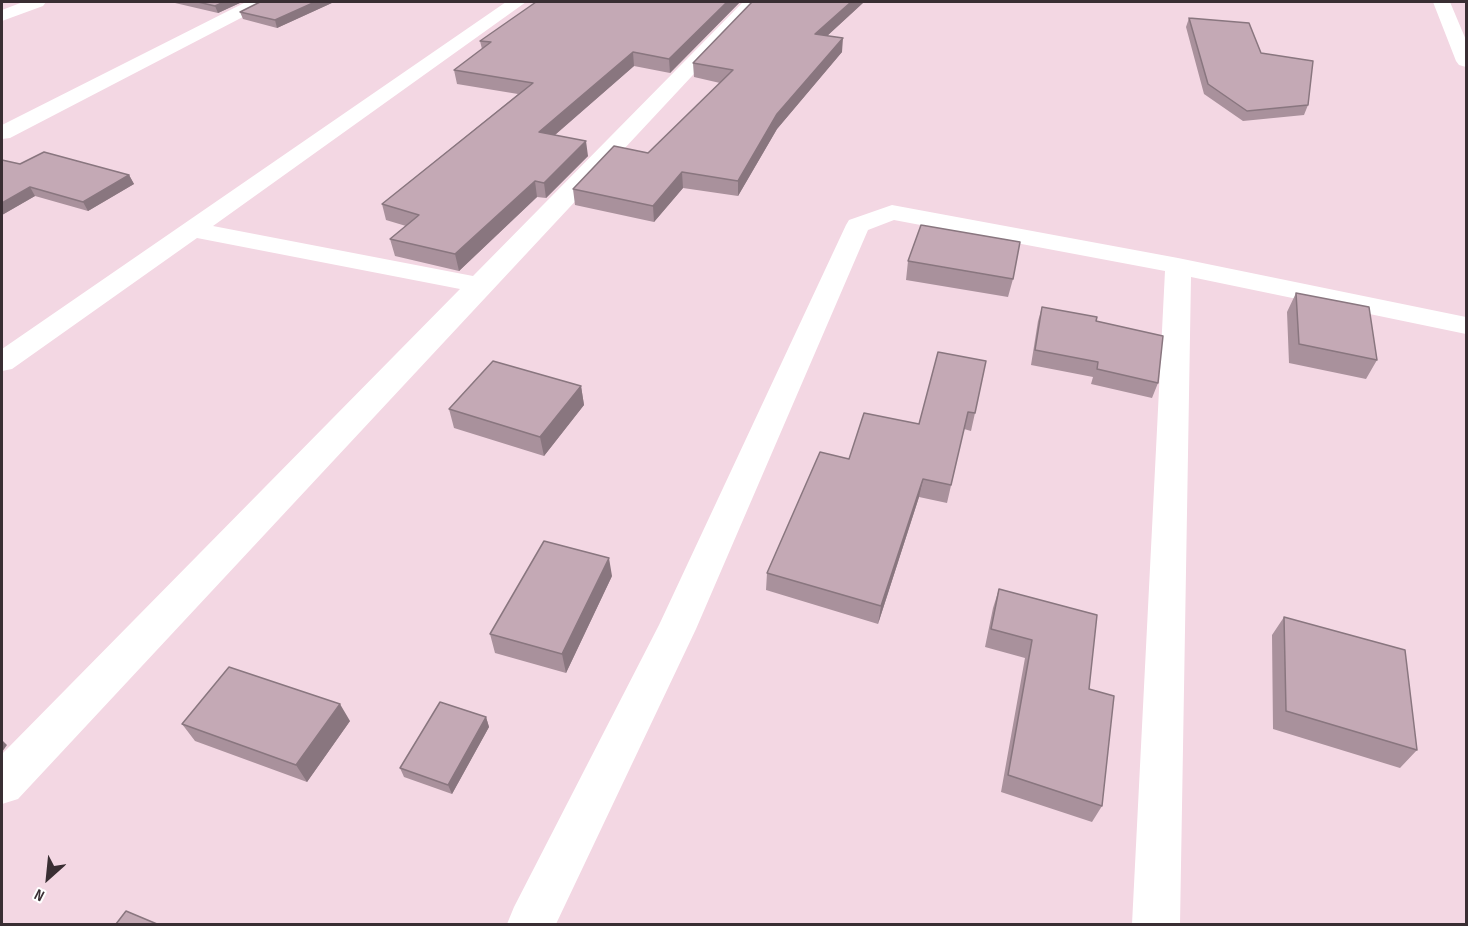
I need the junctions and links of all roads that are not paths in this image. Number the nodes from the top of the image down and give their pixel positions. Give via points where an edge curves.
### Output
1 (37, 2) edge
2 (258, 2) edge
3 (517, 2) edge
4 (752, 2) edge
5 (1441, 2) edge
6 (2, 16) edge
7 (1467, 61) edge
8 (2, 133) edge
9 (190, 229) junction
10 (1179, 266) junction
11 (480, 285) junction
12 (1467, 325) edge
13 (2, 362) edge
14 (2, 784) edge
15 (531, 924) edge
16 (1156, 924) edge

1 - 6 street
2 - 8 street
3 - 9 street
4 - 11 street
5 - 7 street
9 - 11 street
9 - 13 street
10 - 12 street
10 - 15 street via 892,212 858,225 677,629
10 - 16 street
11 - 14 street

